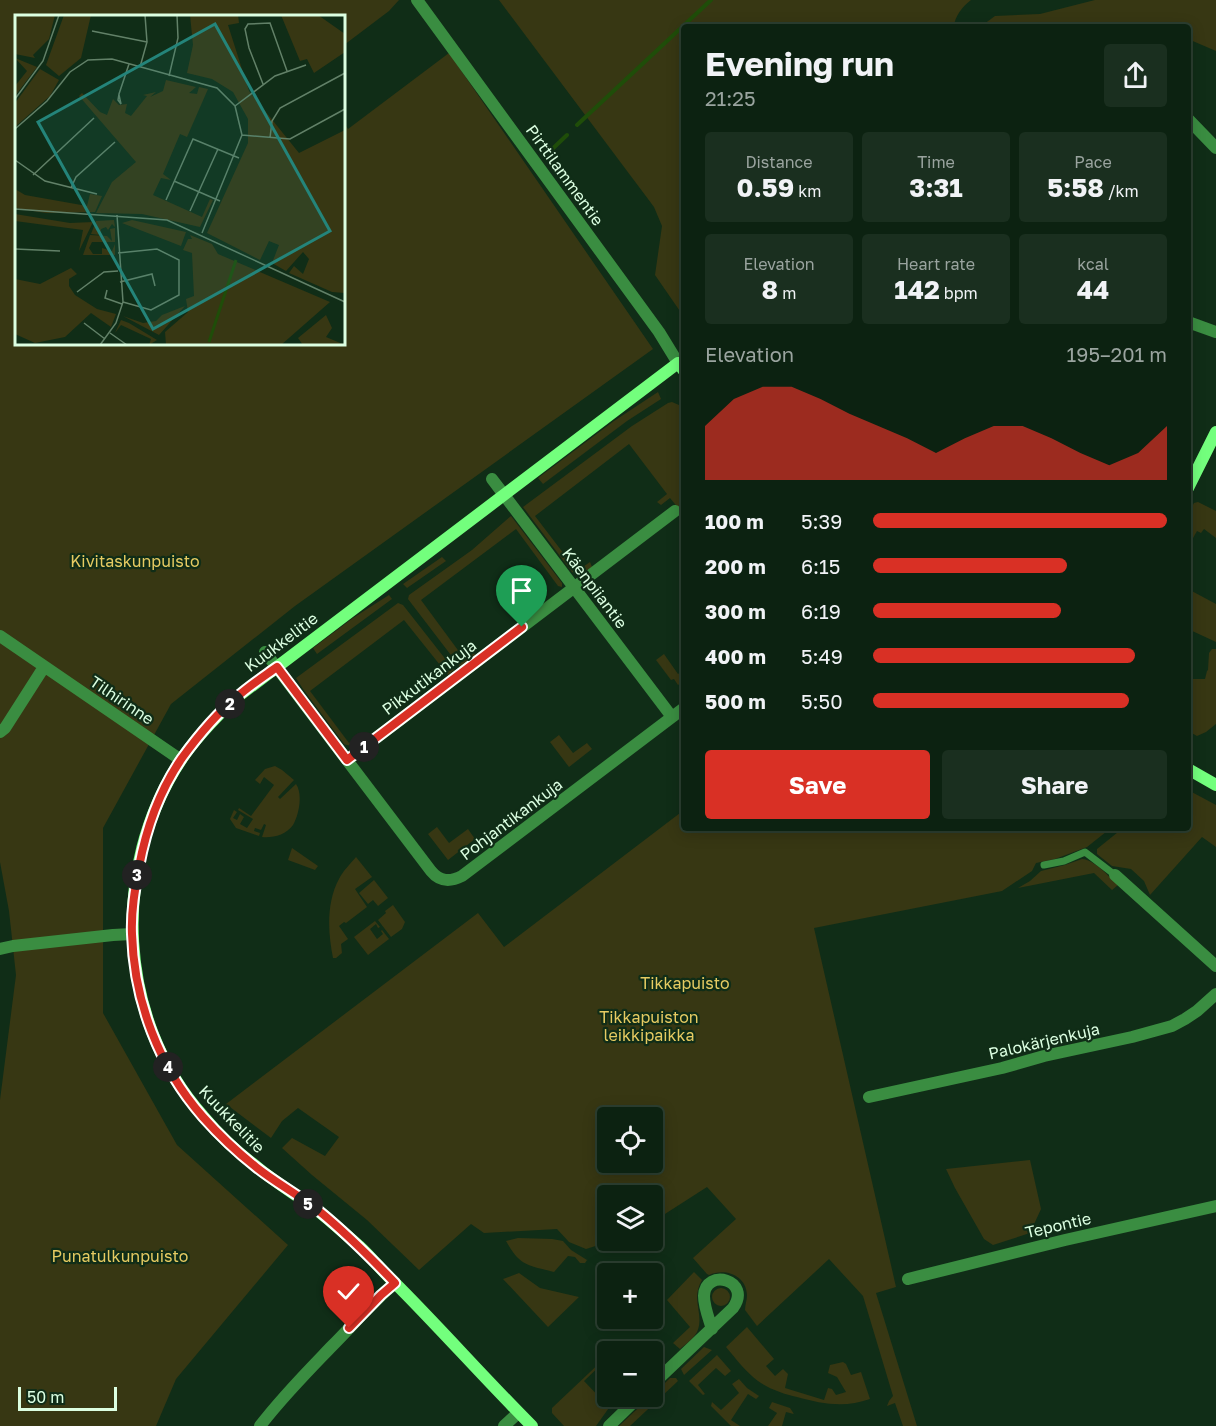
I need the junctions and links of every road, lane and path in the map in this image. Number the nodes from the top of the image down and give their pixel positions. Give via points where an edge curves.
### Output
1 (417, 0) edge
2 (1191, 122) edge
3 (1216, 148) edge
4 (1191, 323) edge
5 (1216, 332) edge
6 (681, 367) edge
7 (1216, 432) edge
8 (492, 479) dead end
9 (1191, 482) edge
10 (503, 494) junction
11 (675, 511) dead end
12 (574, 588) junction
13 (0, 636) edge
14 (265, 652) dead end
15 (277, 667) junction
16 (44, 668) junction
17 (681, 710) edge
18 (672, 717) junction
19 (0, 732) edge
20 (181, 760) junction
21 (347, 760) junction
22 (1191, 771) edge
23 (1216, 785) edge
24 (1044, 865) dead end
25 (1115, 875) joint
26 (132, 934) junction
27 (0, 949) edge
28 (1216, 966) edge
29 (1216, 994) edge
30 (869, 1097) dead end
31 (1216, 1206) edge
32 (908, 1279) dead end
33 (395, 1283) junction
34 (712, 1329) dead end
35 (663, 1375) edge
36 (629, 1407) edge
37 (518, 1413) junction
38 (260, 1426) edge
39 (504, 1426) edge
40 (531, 1426) edge
41 (609, 1426) edge

1 - 6 street, Pirttilammentie
2 - 3 street
4 - 5 street
6 - 10 street, Kuukkelitie
7 - 9 street
8 - 10 street, Käenpiiantie
10 - 12 street, Käenpiiantie
10 - 15 street, Kuukkelitie
11 - 12 street, Pikkutikankuja
12 - 18 street, Käenpiiantie
12 - 21 street, Pikkutikankuja
13 - 16 street, Tilhirinne
14 - 15 street, Pohjantikankuja
15 - 20 street, Kuukkelitie via 236,698
15 - 21 street, Pohjantikankuja
16 - 19 street
16 - 20 street, Tilhirinne
17 - 18 street, Pohjantikankuja
18 - 21 street, Pohjantikankuja via 451,881 435,876
20 - 26 street, Kuukkelitie via 148,827 135,886
22 - 23 street
24 - 25 lane via 1084,852
25 - 28 street
26 - 27 street
26 - 33 street, Kuukkelitie via 144,1011 168,1068 190,1101 256,1167 318,1211
29 - 30 street, Palokärjenkuja via 1172,1026
31 - 32 street, Tepontie
33 - 37 street, Kuukkelitie
33 - 38 street
34 - 35 street
36 - 41 street
37 - 39 street
37 - 40 street, Kuukkelitie

